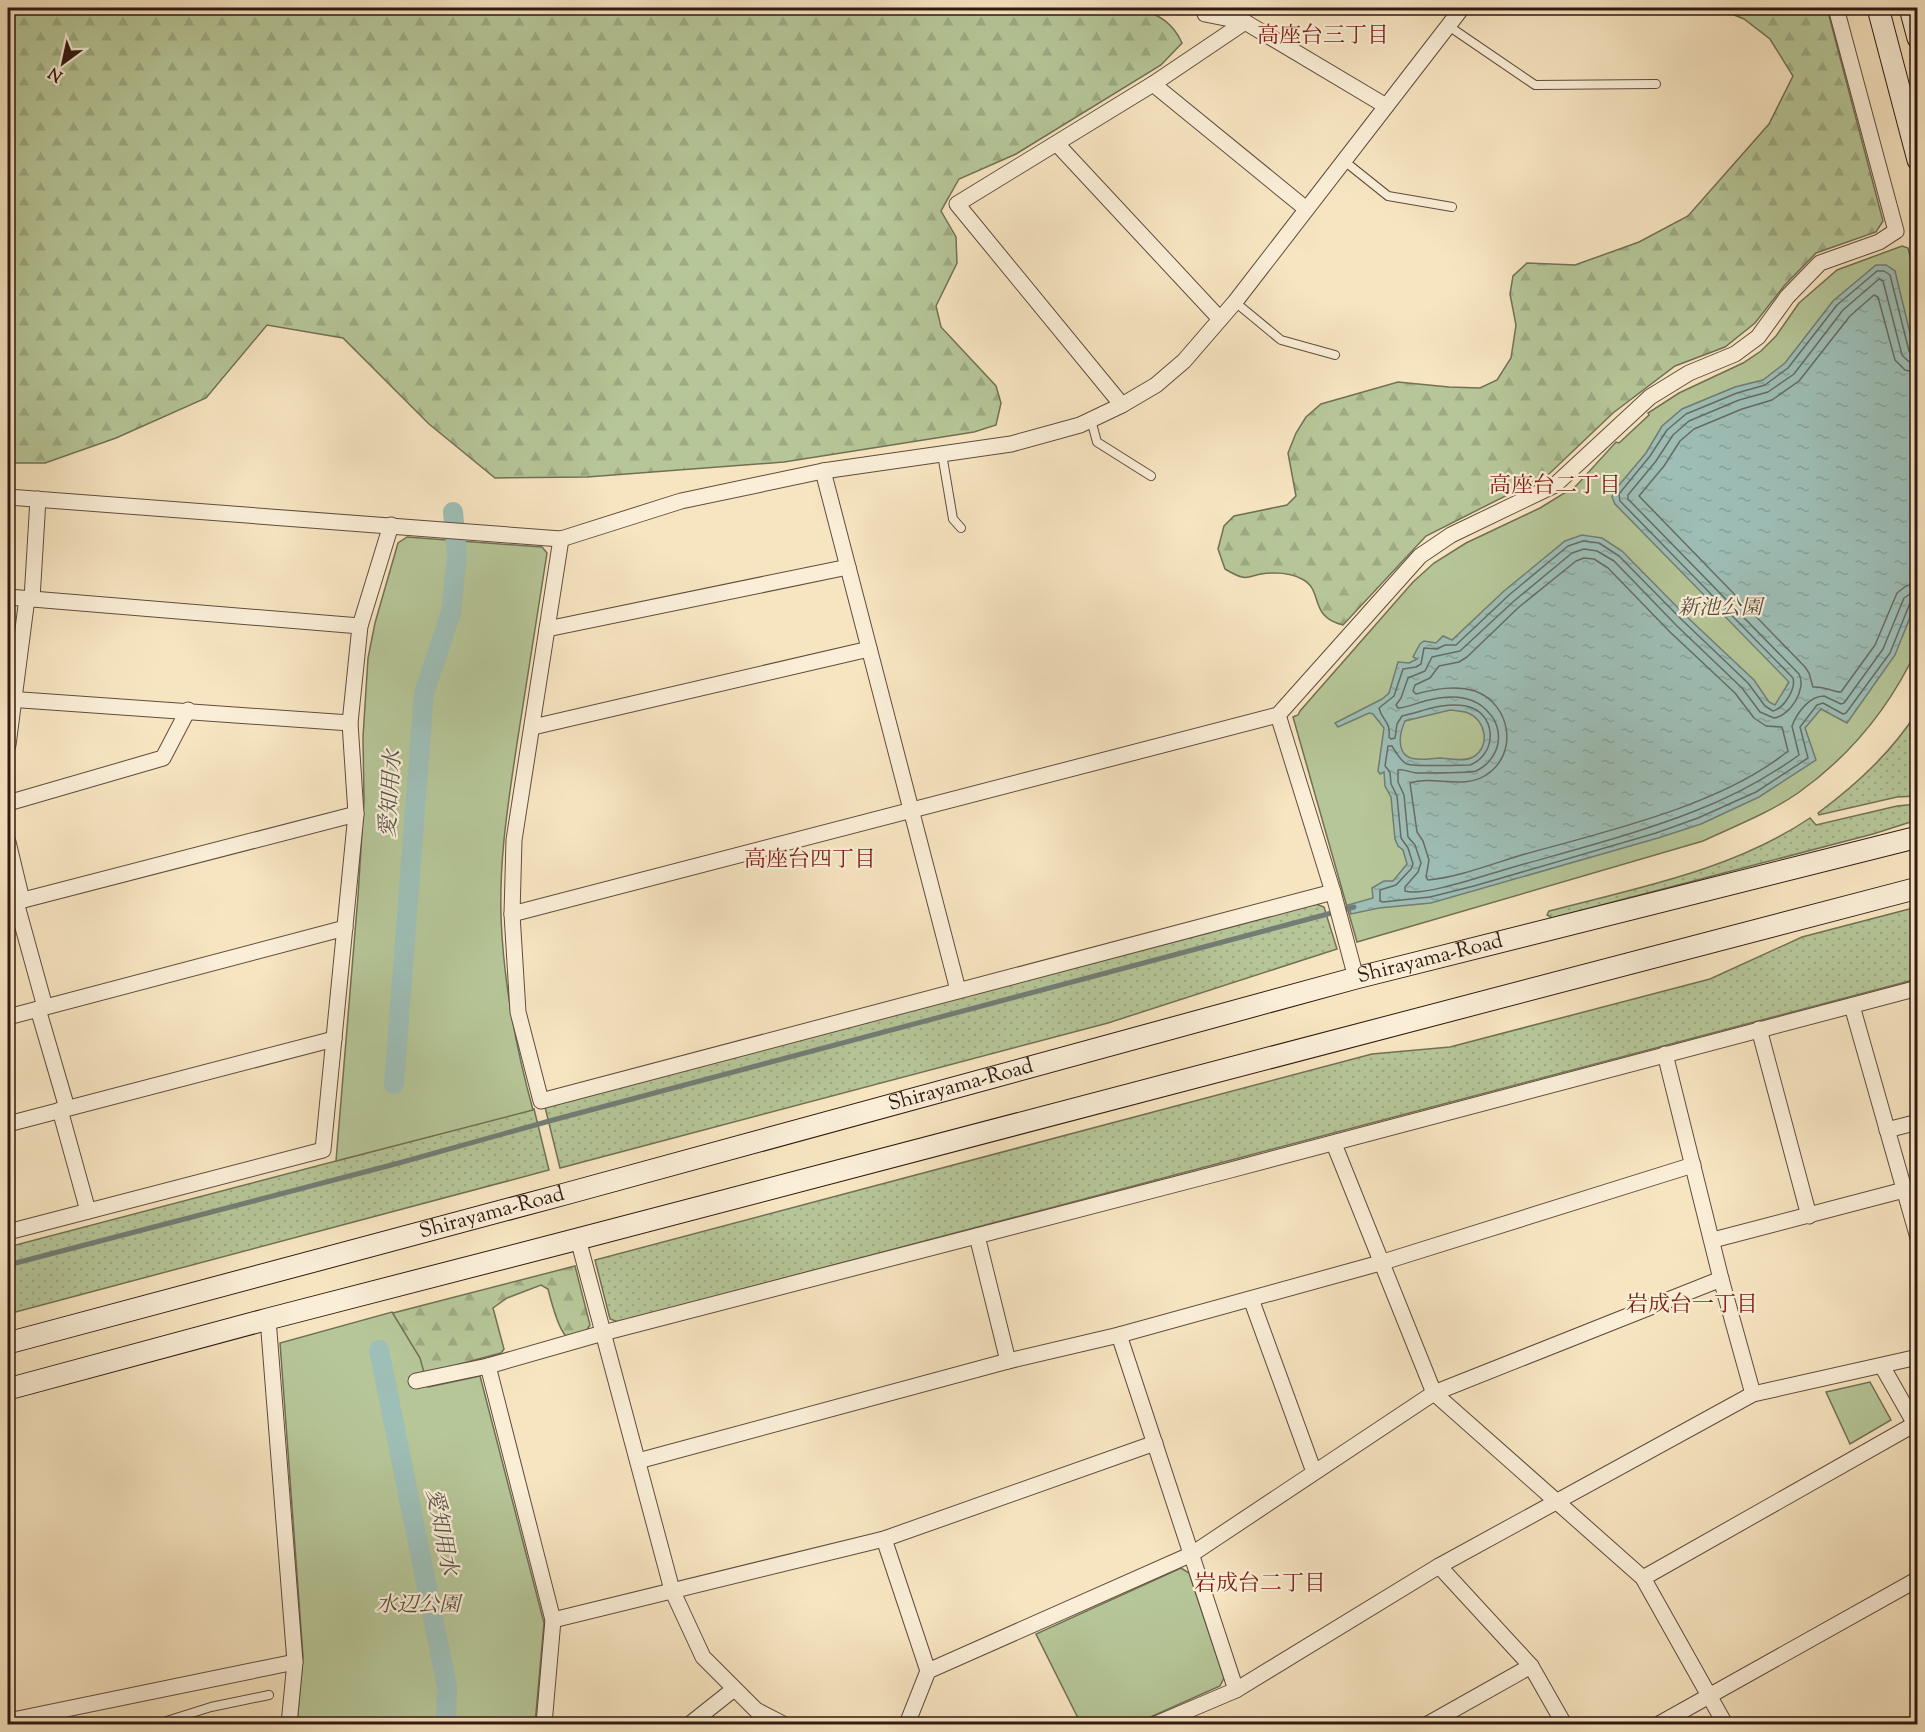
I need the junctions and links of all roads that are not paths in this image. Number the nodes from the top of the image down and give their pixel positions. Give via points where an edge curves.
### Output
1 (1208, 8) edge
2 (1459, 8) edge
3 (1836, 8) edge
4 (1878, 8) edge
5 (1910, 8) edge
6 (1245, 22) junction
7 (1447, 25) junction
8 (1917, 38) edge
9 (1153, 84) junction
10 (1656, 84) dead end
11 (1386, 106) junction
12 (1058, 144) junction
13 (1343, 160) junction
14 (1917, 160) edge
15 (1452, 207) dead end
16 (1305, 208) junction
17 (1235, 302) junction
18 (1220, 320) junction
19 (1335, 355) dead end
20 (1122, 405) junction
21 (1091, 420) junction
22 (942, 454) junction
23 (823, 471) junction
24 (1150, 476) dead end
25 (8, 497) edge
26 (38, 499) junction
27 (392, 525) junction
28 (961, 528) dead end
29 (561, 538) junction
30 (848, 567) junction
31 (8, 597) edge
32 (29, 599) junction
33 (360, 626) junction
34 (547, 629) junction
35 (869, 649) junction
36 (11, 699) edge
37 (188, 710) junction
38 (1278, 715) junction
39 (350, 723) junction
40 (532, 727) junction
41 (8, 745) edge
42 (8, 803) edge
43 (911, 811) junction
44 (356, 814) junction
45 (1917, 837) edge
46 (8, 842) edge
47 (1917, 888) edge
48 (1333, 892) junction
49 (15, 902) edge
50 (512, 914) junction
51 (345, 928) junction
52 (1356, 978) junction
53 (1917, 988) edge
54 (958, 990) junction
55 (1852, 1006) junction
56 (41, 1008) junction
57 (8, 1017) edge
58 (1759, 1029) junction
59 (334, 1039) junction
60 (1665, 1054) junction
61 (63, 1109) junction
62 (1917, 1122) edge
63 (8, 1124) edge
64 (1887, 1130) junction
65 (1334, 1144) junction
66 (1693, 1165) junction
67 (1904, 1190) junction
68 (88, 1211) junction
69 (1809, 1216) junction
70 (8, 1232) edge
71 (977, 1236) junction
72 (1917, 1238) edge
73 (578, 1239) junction
74 (1713, 1240) junction
75 (1380, 1263) junction
76 (1721, 1279) junction
77 (1251, 1299) junction
78 (268, 1318) junction
79 (603, 1333) junction
80 (1119, 1335) junction
81 (8, 1343) edge
82 (1917, 1357) edge
83 (1008, 1361) junction
84 (488, 1366) junction
85 (1882, 1366) junction
86 (416, 1381) dead end
87 (8, 1389) edge
88 (1434, 1393) junction
89 (1753, 1394) junction
90 (1155, 1443) junction
91 (638, 1461) junction
92 (1314, 1472) junction
93 (1557, 1501) junction
94 (884, 1539) junction
95 (1192, 1554) junction
96 (1439, 1566) junction
97 (1643, 1578) junction
98 (1917, 1579) edge
99 (672, 1590) junction
100 (553, 1620) junction
101 (295, 1662) junction
102 (1531, 1666) junction
103 (928, 1671) junction
104 (734, 1689) junction
105 (1236, 1690) junction
106 (269, 1695) dead end
107 (1708, 1696) junction
108 (8, 1721) edge
109 (157, 1725) edge
110 (289, 1725) edge
111 (544, 1725) edge
112 (690, 1725) edge
113 (783, 1725) edge
114 (907, 1725) edge
115 (1156, 1725) edge
116 (1428, 1725) edge
117 (1564, 1725) edge
118 (1659, 1725) edge
119 (1725, 1725) edge

1 - 6 street via 1205,14
2 - 7 street
3 - 38 street via 1896,231 1879,242 1820,263 1787,297 1758,337 1735,354 1689,373 1650,397 1555,486 1451,535 1420,556
4 - 14 street
5 - 8 street
6 - 9 street
6 - 11 street
7 - 10 lane via 1535,85
7 - 11 street
9 - 12 street
9 - 16 street
11 - 13 street
12 - 18 street
12 - 20 street via 957,204
13 - 15 lane via 1388,196
13 - 16 street
16 - 17 street
17 - 18 street
17 - 19 lane via 1281,340
18 - 20 street via 1184,361
20 - 21 street
21 - 22 street via 1011,444
21 - 24 lane via 1097,442
22 - 23 street
22 - 28 lane via 953,519
23 - 29 street via 681,501
23 - 30 street
25 - 26 street
26 - 27 street
26 - 32 street
27 - 29 street
27 - 33 street
29 - 34 street
30 - 34 street
30 - 35 street
31 - 32 street
32 - 33 street
32 - 36 street
33 - 39 street
34 - 40 street
35 - 40 street
35 - 43 street
36 - 37 street
36 - 41 street
37 - 39 street
37 - 42 street via 163,758
38 - 43 street
38 - 48 street
39 - 44 street
40 - 50 street via 514,840
43 - 50 street
43 - 54 street
44 - 49 street
44 - 51 street
45 - 52 street, Shirayama-Road
46 - 49 street
47 - 73 street
48 - 52 street
48 - 54 street
49 - 56 street
50 - 54 street via 518,1012 541,1101
51 - 56 street
51 - 59 street
52 - 81 street, Shirayama-Road
53 - 55 street
55 - 58 street
55 - 64 street
56 - 57 street
56 - 61 street
58 - 60 street
58 - 69 street
59 - 61 street
59 - 68 street via 323,1150
60 - 65 street
60 - 66 street
61 - 63 street
61 - 68 street
62 - 64 street
64 - 67 street
65 - 71 street
65 - 75 street
66 - 74 street
66 - 75 street
67 - 69 street
67 - 72 street
68 - 70 street
69 - 74 street
71 - 79 street
71 - 83 street
73 - 78 street
73 - 79 street
74 - 76 street
75 - 77 street
75 - 88 street
76 - 88 street
76 - 89 street
77 - 80 street
77 - 92 street
78 - 87 street
78 - 101 street
79 - 84 street
79 - 91 street
80 - 83 street
80 - 90 street
82 - 85 street
83 - 91 street
84 - 86 street
84 - 100 street
85 - 89 street
85 - 97 street via 1915,1424
88 - 92 street
88 - 93 street
89 - 93 street
90 - 94 street
90 - 95 street
91 - 99 street
92 - 95 street
93 - 96 street
93 - 97 street
94 - 99 street
94 - 103 street
95 - 103 street
95 - 105 street
96 - 102 street
96 - 105 street
97 - 107 street
98 - 107 street
99 - 100 street
99 - 104 street via 703,1657
100 - 111 street
101 - 108 street
101 - 110 street
102 - 116 street
102 - 117 street
103 - 114 street
104 - 112 street
104 - 113 street via 756,1710
105 - 115 street
106 - 109 lane via 211,1707
107 - 118 street
107 - 119 street

